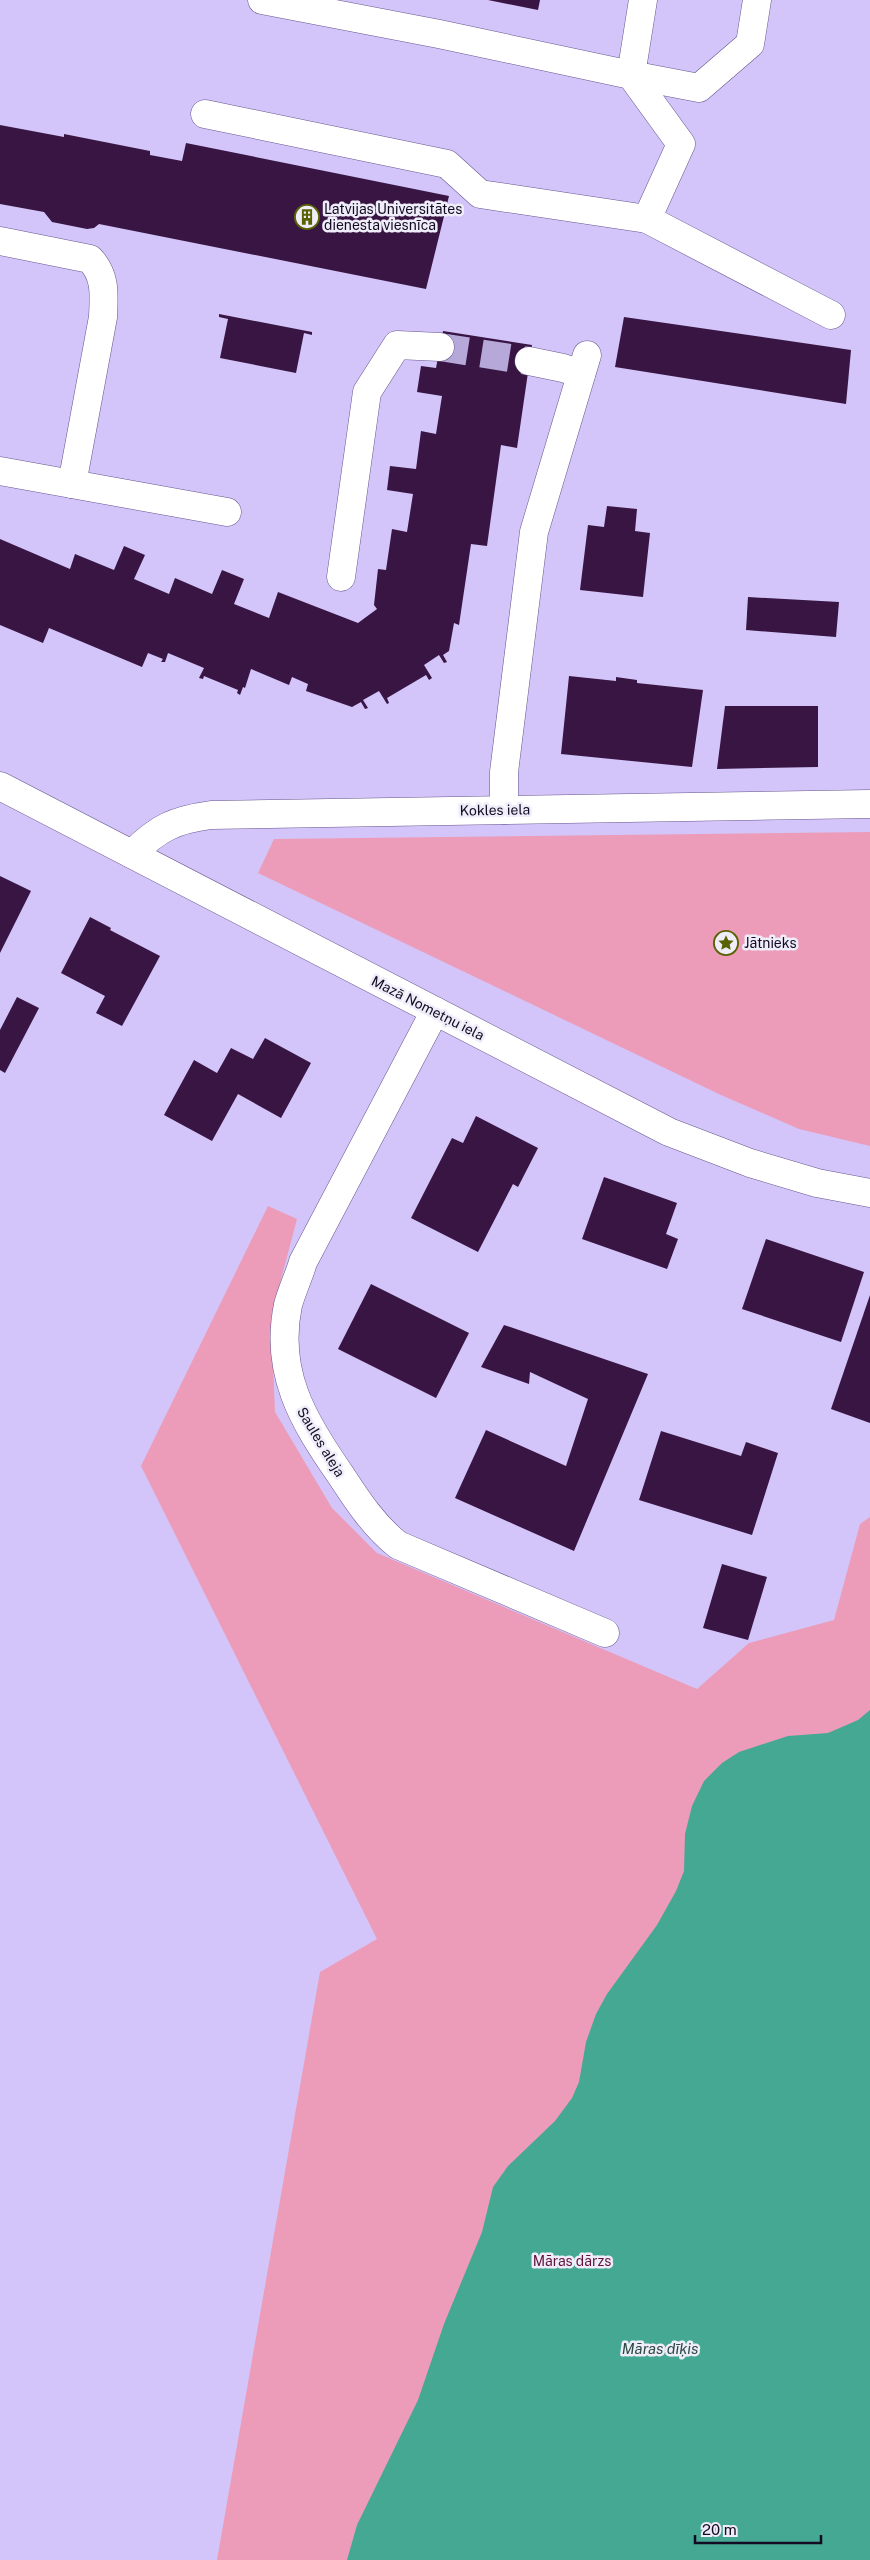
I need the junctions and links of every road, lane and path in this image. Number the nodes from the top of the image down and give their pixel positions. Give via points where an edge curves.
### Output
1 (262, 0) edge
2 (643, 0) edge
3 (757, 0) edge
4 (631, 75) junction
5 (205, 114) dead end
6 (647, 219) junction
7 (0, 241) edge
8 (830, 314) dead end
9 (440, 347) tunnel mouth
10 (529, 361) tunnel mouth
11 (0, 471) edge
12 (72, 484) junction
13 (226, 512) dead end
14 (341, 577) dead end
15 (0, 786) edge
16 (870, 804) edge
17 (504, 810) junction
18 (132, 854) junction
19 (435, 1011) junction
20 (870, 1193) edge
21 (606, 1633) dead end

1 - 4 street
2 - 4 street
3 - 4 street via 750,44 699,88
4 - 6 street via 681,144
5 - 6 street via 447,164 480,194
6 - 8 street
7 - 12 street via 90,259 102,277 102,317
9 - 14 street via 397,345 367,392
10 - 17 street via 563,368 584,365 534,532 504,772
11 - 12 street
12 - 13 street
15 - 18 street, Mazā Nometņu iela
16 - 17 street, Kokles iela
17 - 18 street, Kokles iela via 203,816 170,824 152,834
18 - 19 street, Mazā Nometņu iela
19 - 20 street, Mazā Nometņu iela via 669,1132 750,1163 817,1183
19 - 21 street, Saules aleja via 304,1262 288,1304 286,1367 297,1403 314,1437 380,1531 398,1545

